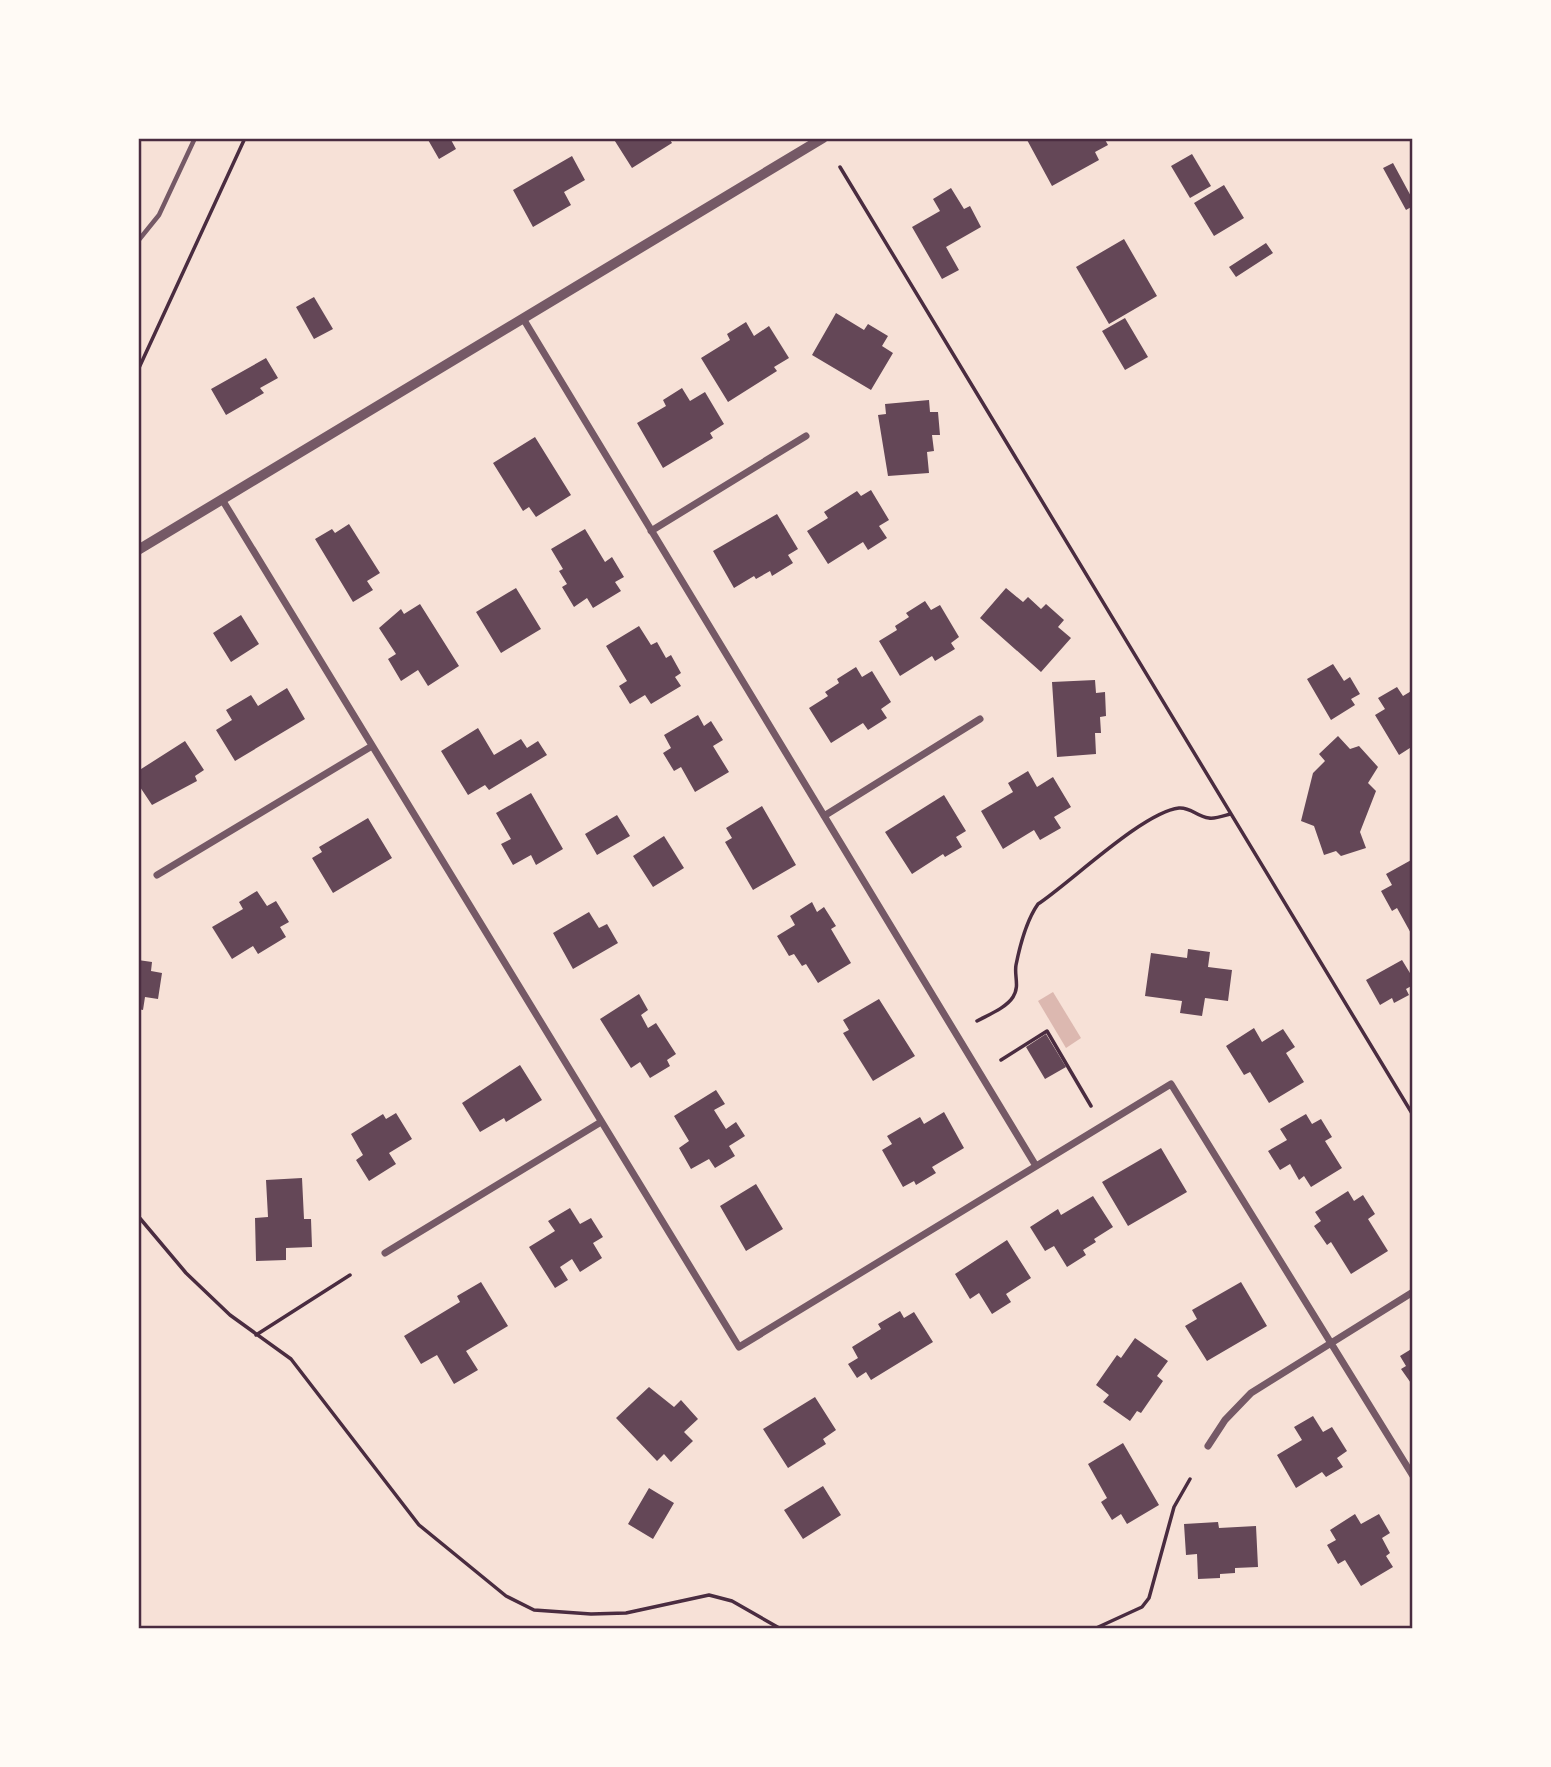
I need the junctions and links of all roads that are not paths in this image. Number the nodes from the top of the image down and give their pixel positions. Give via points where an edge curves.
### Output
1 (195, 138) edge
2 (823, 138) edge
3 (138, 241) edge
4 (524, 320) junction
5 (806, 436) dead end
6 (223, 501) junction
7 (651, 531) junction
8 (138, 550) edge
9 (980, 719) dead end
10 (372, 746) junction
11 (824, 816) junction
12 (157, 875) dead end
13 (601, 1122) junction
14 (1037, 1166) junction
15 (385, 1253) dead end
16 (1413, 1292) edge
17 (1331, 1342) junction
18 (1208, 1446) dead end
19 (1413, 1476) edge

1 - 3 lane via 159,215
2 - 4 street
4 - 6 street
4 - 7 street
5 - 7 street
6 - 8 street
6 - 10 street
7 - 11 street
9 - 11 street
10 - 12 street
10 - 13 street
11 - 14 street
13 - 14 street via 739,1347
13 - 15 street
14 - 17 street via 1171,1084
16 - 17 street
17 - 18 street via 1251,1393
17 - 19 street

